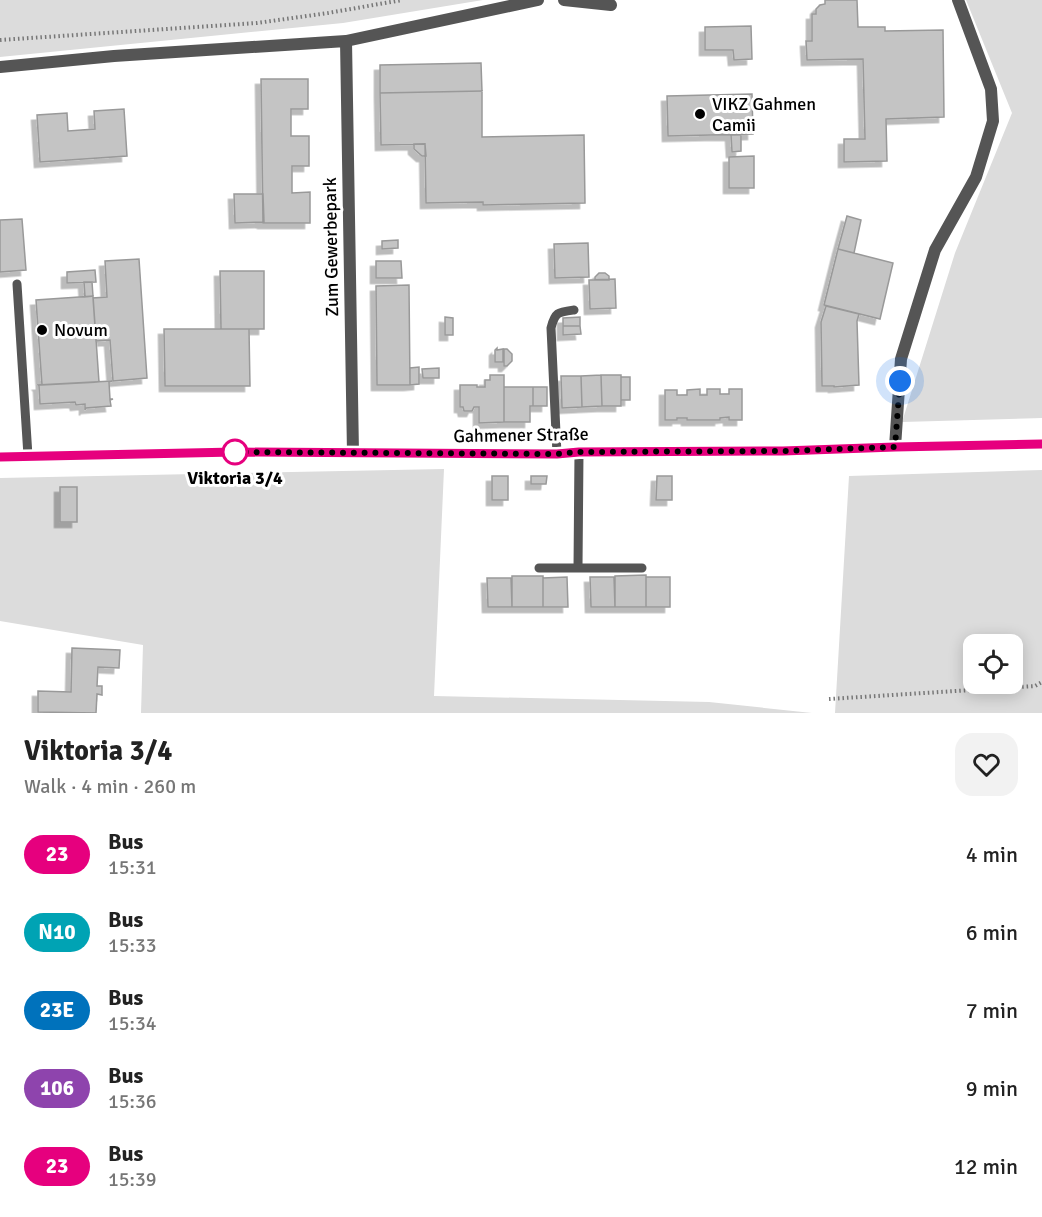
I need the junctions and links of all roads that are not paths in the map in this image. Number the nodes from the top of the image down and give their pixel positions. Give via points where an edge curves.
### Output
1 (538, 0) edge
2 (564, 0) edge
3 (958, 0) edge
4 (611, 5) dead end
5 (346, 41) junction
6 (0, 67) edge
7 (17, 284) dead end
8 (574, 310) dead end
9 (1042, 444) edge
10 (895, 447) junction
11 (579, 452) junction
12 (353, 453) junction
13 (557, 454) junction
14 (28, 456) junction
15 (0, 457) edge
16 (539, 568) dead end
17 (578, 568) junction
18 (642, 568) dead end

1 - 5 street
2 - 4 street
3 - 10 street via 991,89 993,121 976,177 935,250 904,348
5 - 6 street
5 - 12 street, Zum Gewerbepark
7 - 14 lane
8 - 13 lane via 559,311 550,328
9 - 10 main road, Gahmener Straße
10 - 11 main road, Gahmener Straße
11 - 13 main road, Gahmener Straße
11 - 17 lane
12 - 13 main road, Gahmener Straße
12 - 14 main road, Gahmener Straße
14 - 15 main road, Gahmener Straße
16 - 17 lane
17 - 18 lane

